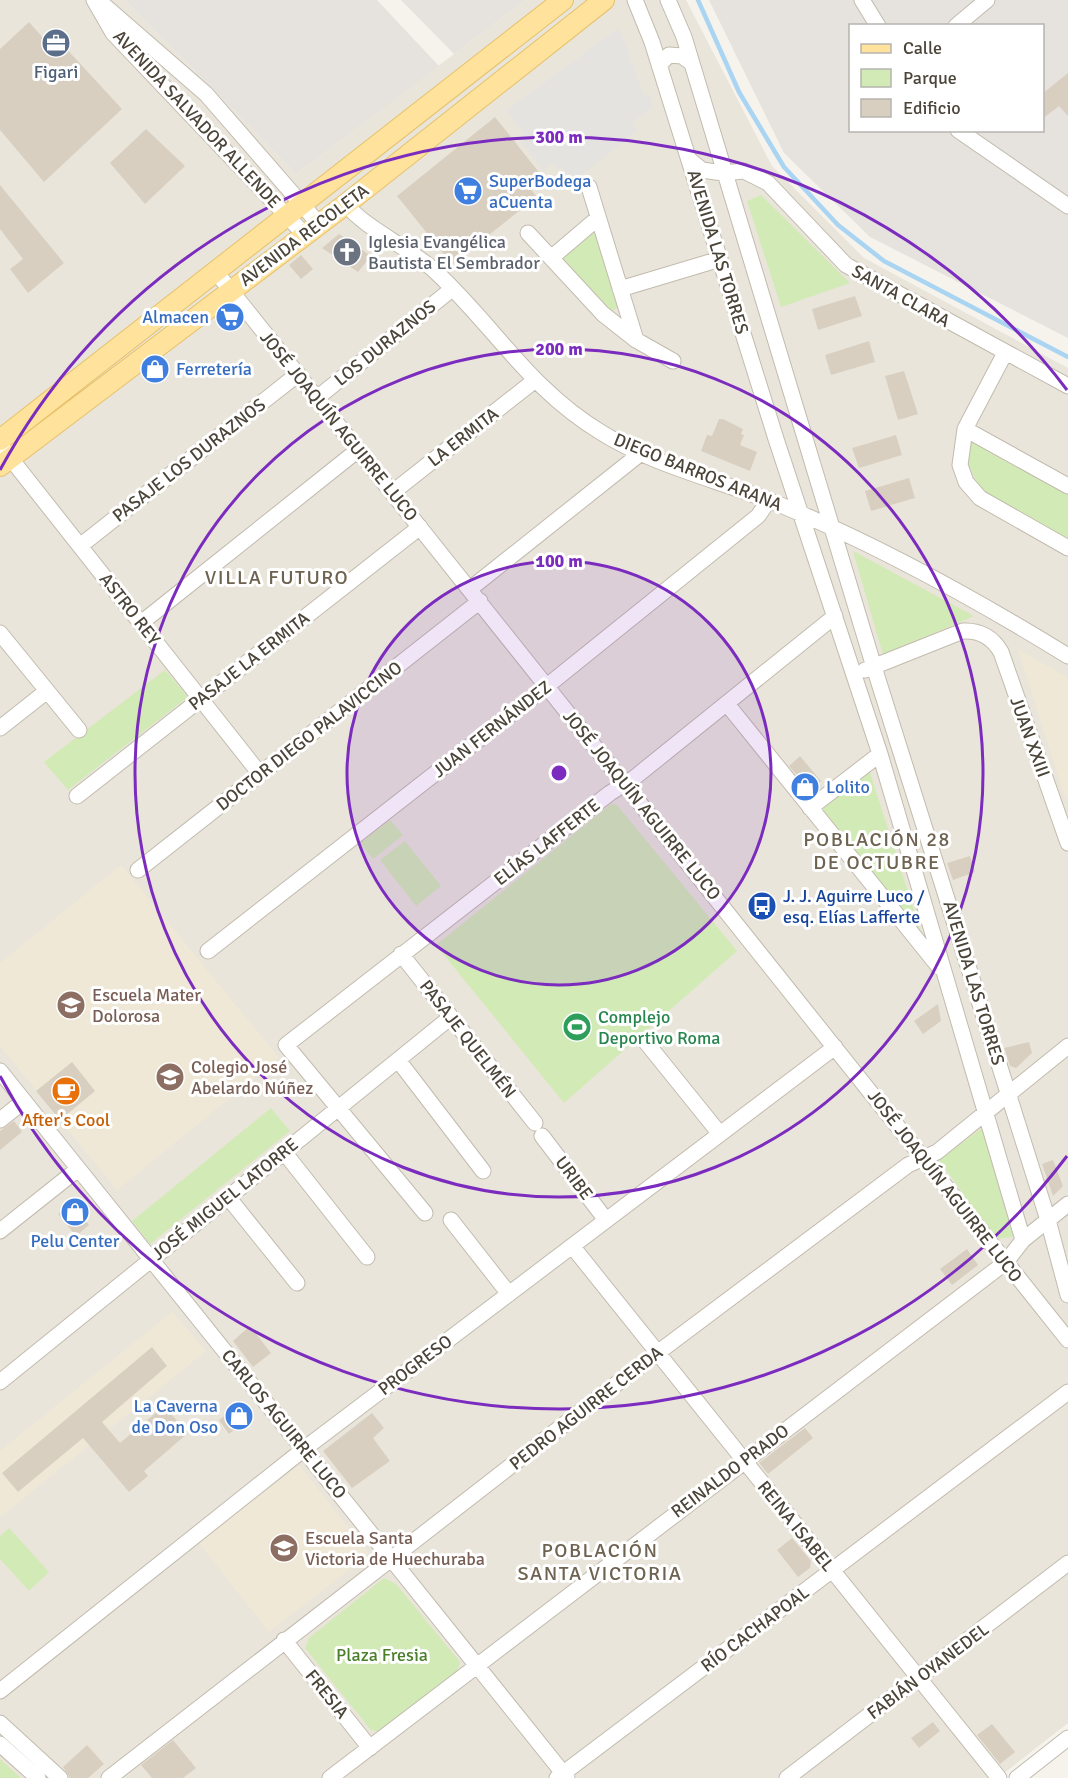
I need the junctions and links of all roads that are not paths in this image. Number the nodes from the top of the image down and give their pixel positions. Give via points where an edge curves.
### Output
1 (96, 0) edge
2 (563, 0) edge
3 (604, 0) edge
4 (634, 0) edge
5 (668, 0) edge
6 (862, 0) edge
7 (987, 0) edge
8 (877, 24) edge
9 (958, 24) edge
10 (690, 62) junction
11 (659, 65) junction
12 (961, 132) edge
13 (690, 160) junction
14 (723, 172) junction
15 (589, 187) dead end
16 (346, 204) junction
17 (1068, 206) edge
18 (294, 210) junction
19 (598, 218) junction
20 (312, 230) junction
21 (528, 233) dead end
22 (551, 258) junction
23 (720, 259) junction
24 (216, 272) junction
25 (452, 289) junction
26 (620, 289) junction
27 (232, 290) junction
28 (636, 340) junction
29 (1005, 353) junction
30 (673, 361) dead end
31 (298, 374) junction
32 (534, 381) junction
33 (1068, 386) edge
34 (317, 398) junction
35 (965, 429) junction
36 (802, 431) junction
37 (776, 439) junction
38 (0, 440) edge
39 (358, 450) junction
40 (641, 453) junction
41 (3, 456) edge
42 (1068, 486) edge
43 (393, 492) junction
44 (770, 500) junction
45 (800, 513) junction
46 (420, 527) junction
47 (832, 527) junction
48 (80, 546) junction
49 (1068, 548) edge
50 (470, 589) junction
51 (480, 602) junction
52 (835, 616) junction
53 (141, 623) junction
54 (0, 633) edge
55 (1068, 656) edge
56 (874, 667) junction
57 (854, 675) junction
58 (547, 686) junction
59 (47, 691) junction
60 (201, 699) junction
61 (727, 704) junction
62 (0, 728) edge
63 (79, 729) dead end
64 (879, 754) junction
65 (260, 774) junction
66 (625, 783) junction
67 (77, 796) dead end
68 (810, 808) junction
69 (1064, 818) edge
70 (1068, 843) edge
71 (138, 870) dead end
72 (208, 951) dead end
73 (401, 954) junction
74 (944, 974) junction
75 (451, 1017) junction
76 (645, 1041) dead end
77 (1068, 1046) edge
78 (835, 1047) junction
79 (398, 1060) junction
80 (0, 1071) edge
81 (1008, 1095) junction
82 (24, 1101) junction
83 (340, 1107) junction
84 (985, 1113) junction
85 (0, 1120) edge
86 (538, 1130) joint
87 (720, 1134) junction
88 (284, 1152) junction
89 (923, 1158) junction
90 (78, 1169) junction
91 (483, 1171) dead end
92 (228, 1197) junction
93 (1068, 1204) edge
94 (425, 1213) dead end
95 (451, 1220) dead end
96 (606, 1220) junction
97 (1048, 1220) junction
98 (0, 1231) edge
99 (1023, 1240) junction
100 (572, 1246) junction
101 (367, 1257) dead end
102 (151, 1259) junction
103 (1006, 1262) junction
104 (297, 1283) dead end
105 (509, 1294) junction
106 (1068, 1295) edge
107 (1068, 1340) edge
108 (657, 1353) junction
109 (0, 1382) edge
110 (1068, 1392) edge
111 (304, 1449) junction
112 (743, 1460) junction
113 (391, 1558) junction
114 (1068, 1563) edge
115 (832, 1571) junction
116 (285, 1640) junction
117 (477, 1665) junction
118 (919, 1678) junction
119 (0, 1691) edge
120 (0, 1723) edge
121 (1068, 1738) edge
122 (0, 1744) edge
123 (370, 1748) junction
124 (563, 1776) edge
125 (38, 1778) edge
126 (60, 1778) edge
127 (109, 1778) edge
128 (330, 1778) edge
129 (787, 1778) edge
130 (999, 1778) edge
131 (1017, 1778) edge

1 - 18 street, AVENIDA SALVADOR ALLENDE via 113,33
1 - 18 street, AVENIDA SALVADOR ALLENDE via 206,94
2 - 18 main road, AVENIDA RECOLETA
3 - 16 main road, AVENIDA RECOLETA
4 - 11 street, AVENIDA LAS TORRES
5 - 10 street, AVENIDA LAS TORRES
6 - 8 street
7 - 9 street
10 - 11 street via 669,55
10 - 14 street, AVENIDA LAS TORRES
11 - 13 street, AVENIDA LAS TORRES
12 - 17 street
13 - 14 street, SANTA CLARA via 702,170
13 - 23 street, AVENIDA LAS TORRES
14 - 29 street, SANTA CLARA via 744,171 768,183 846,265
14 - 36 street, AVENIDA LAS TORRES
15 - 19 street
16 - 20 main road, AVENIDA RECOLETA
16 - 25 street, DIEGO BARROS ARANA via 421,259
18 - 20 street, AVENIDA SALVADOR ALLENDE
18 - 24 main road, AVENIDA RECOLETA
19 - 22 street
19 - 26 street
20 - 27 main road, AVENIDA RECOLETA
21 - 22 street
22 - 28 street via 603,314
23 - 26 street
23 - 37 street, AVENIDA LAS TORRES
24 - 27 street, JOSÉ JOAQUÍN AGUIRRE LUCO
24 - 38 main road, AVENIDA RECOLETA
25 - 32 street, DIEGO BARROS ARANA
25 - 34 street, LOS DURAZNOS
26 - 28 street
27 - 31 street, JOSÉ JOAQUÍN AGUIRRE LUCO
27 - 41 main road, AVENIDA RECOLETA
28 - 30 street
29 - 33 street, SANTA CLARA
29 - 35 street
31 - 34 street, JOSÉ JOAQUÍN AGUIRRE LUCO
31 - 48 street, PASAJE LOS DURAZNOS
32 - 40 street, DIEGO BARROS ARANA via 593,427
32 - 43 street, LA ERMITA
34 - 39 street, JOSÉ JOAQUÍN AGUIRRE LUCO
35 - 42 street
35 - 49 street via 960,465 966,482 980,498
36 - 37 street
36 - 47 street, AVENIDA LAS TORRES
37 - 45 street, AVENIDA LAS TORRES
39 - 43 street, JOSÉ JOAQUÍN AGUIRRE LUCO
39 - 53 street
40 - 44 street, DIEGO BARROS ARANA
40 - 50 street
41 - 48 street, ASTRO REY
43 - 46 street, JOSÉ JOAQUÍN AGUIRRE LUCO
44 - 45 street, DIEGO BARROS ARANA
44 - 58 street, JUAN FERNÁNDEZ via 758,516
45 - 47 street, DIEGO BARROS ARANA
45 - 52 street, AVENIDA LAS TORRES
46 - 50 street, JOSÉ JOAQUÍN AGUIRRE LUCO
46 - 60 street, PASAJE LA ERMITA
47 - 55 street, DIEGO BARROS ARANA via 997,613
47 - 56 street, AVENIDA LAS TORRES
48 - 53 street, ASTRO REY
50 - 51 street, JOSÉ JOAQUÍN AGUIRRE LUCO
51 - 58 street, JOSÉ JOAQUÍN AGUIRRE LUCO
51 - 65 street, DOCTOR DIEGO PALAVICCINO
52 - 57 street, AVENIDA LAS TORRES
52 - 61 street, ELÍAS LAFFERTE
53 - 60 street, ASTRO REY
54 - 59 street
56 - 57 street
56 - 69 street, JUAN XXIII via 963,631 985,636 1000,652
56 - 81 street, AVENIDA LAS TORRES
57 - 64 street, AVENIDA LAS TORRES
58 - 66 street, JOSÉ JOAQUÍN AGUIRRE LUCO
58 - 72 street, JUAN FERNÁNDEZ
59 - 62 street
59 - 63 street
60 - 65 street, ASTRO REY
60 - 67 street, PASAJE LA ERMITA
61 - 66 street, ELÍAS LAFFERTE
61 - 68 street
64 - 68 street
64 - 74 street, AVENIDA LAS TORRES
65 - 71 street, DOCTOR DIEGO PALAVICCINO
66 - 73 street, ELÍAS LAFFERTE
66 - 78 street, JOSÉ JOAQUÍN AGUIRRE LUCO
68 - 74 street
69 - 70 street, JUAN XXIII
73 - 75 street, PASAJE QUELMÉN
73 - 83 street, ELÍAS LAFFERTE via 286,1045
74 - 84 street, AVENIDA LAS TORRES
75 - 79 street, JOSÉ MIGUEL LATORRE
75 - 86 street, PASAJE QUELMÉN
76 - 87 street
77 - 81 street, PEDRO AGUIRRE CERDA
78 - 87 street, PROGRESO
78 - 89 street, JOSÉ JOAQUÍN AGUIRRE LUCO
79 - 83 street, JOSÉ MIGUEL LATORRE
79 - 91 street
80 - 82 street, CARLOS AGUIRRE LUCO
81 - 84 street, PEDRO AGUIRRE CERDA
81 - 97 street, AVENIDA LAS TORRES
82 - 85 street
82 - 90 street, CARLOS AGUIRRE LUCO
83 - 88 street, JOSÉ MIGUEL LATORRE
83 - 94 street
84 - 89 street, PEDRO AGUIRRE CERDA via 937,1152
84 - 99 street, AVENIDA LAS TORRES
86 - 96 street, URIBE
87 - 96 street, PROGRESO
88 - 92 street, JOSÉ MIGUEL LATORRE
88 - 101 street
89 - 103 street, JOSÉ JOAQUÍN AGUIRRE LUCO
89 - 108 street, PEDRO AGUIRRE CERDA via 908,1165
90 - 98 street
90 - 102 street, CARLOS AGUIRRE LUCO
92 - 102 street, JOSÉ MIGUEL LATORRE
92 - 104 street
93 - 97 street, REINALDO PRADO
95 - 105 street
96 - 100 street, PROGRESO
97 - 99 street, REINALDO PRADO
97 - 106 street, AVENIDA LAS TORRES
99 - 103 street, REINALDO PRADO
100 - 105 street, PROGRESO
100 - 108 street, REINA ISABEL
102 - 109 street, JOSÉ MIGUEL LATORRE
102 - 111 street, CARLOS AGUIRRE LUCO
103 - 107 street, JOSÉ JOAQUÍN AGUIRRE LUCO
103 - 112 street, REINALDO PRADO
105 - 111 street, PROGRESO
108 - 112 street, REINA ISABEL
108 - 113 street, PEDRO AGUIRRE CERDA
110 - 115 street, RÍO CACHAPOAL
111 - 113 street, CARLOS AGUIRRE LUCO
111 - 119 street, PROGRESO
112 - 115 street, REINA ISABEL
112 - 117 street, REINALDO PRADO
113 - 116 street, PEDRO AGUIRRE CERDA
113 - 117 street, CARLOS AGUIRRE LUCO
114 - 118 street, FABIÁN OYANEDEL
115 - 118 street, REINA ISABEL
115 - 124 street, RÍO CACHAPOAL
116 - 123 street, FRESIA
116 - 127 street, PEDRO AGUIRRE CERDA
117 - 123 street, REINALDO PRADO
117 - 124 street, CARLOS AGUIRRE LUCO
118 - 129 street, FABIÁN OYANEDEL
118 - 130 street, REINA ISABEL
120 - 126 street
121 - 131 street
122 - 125 street
123 - 128 street, REINALDO PRADO

